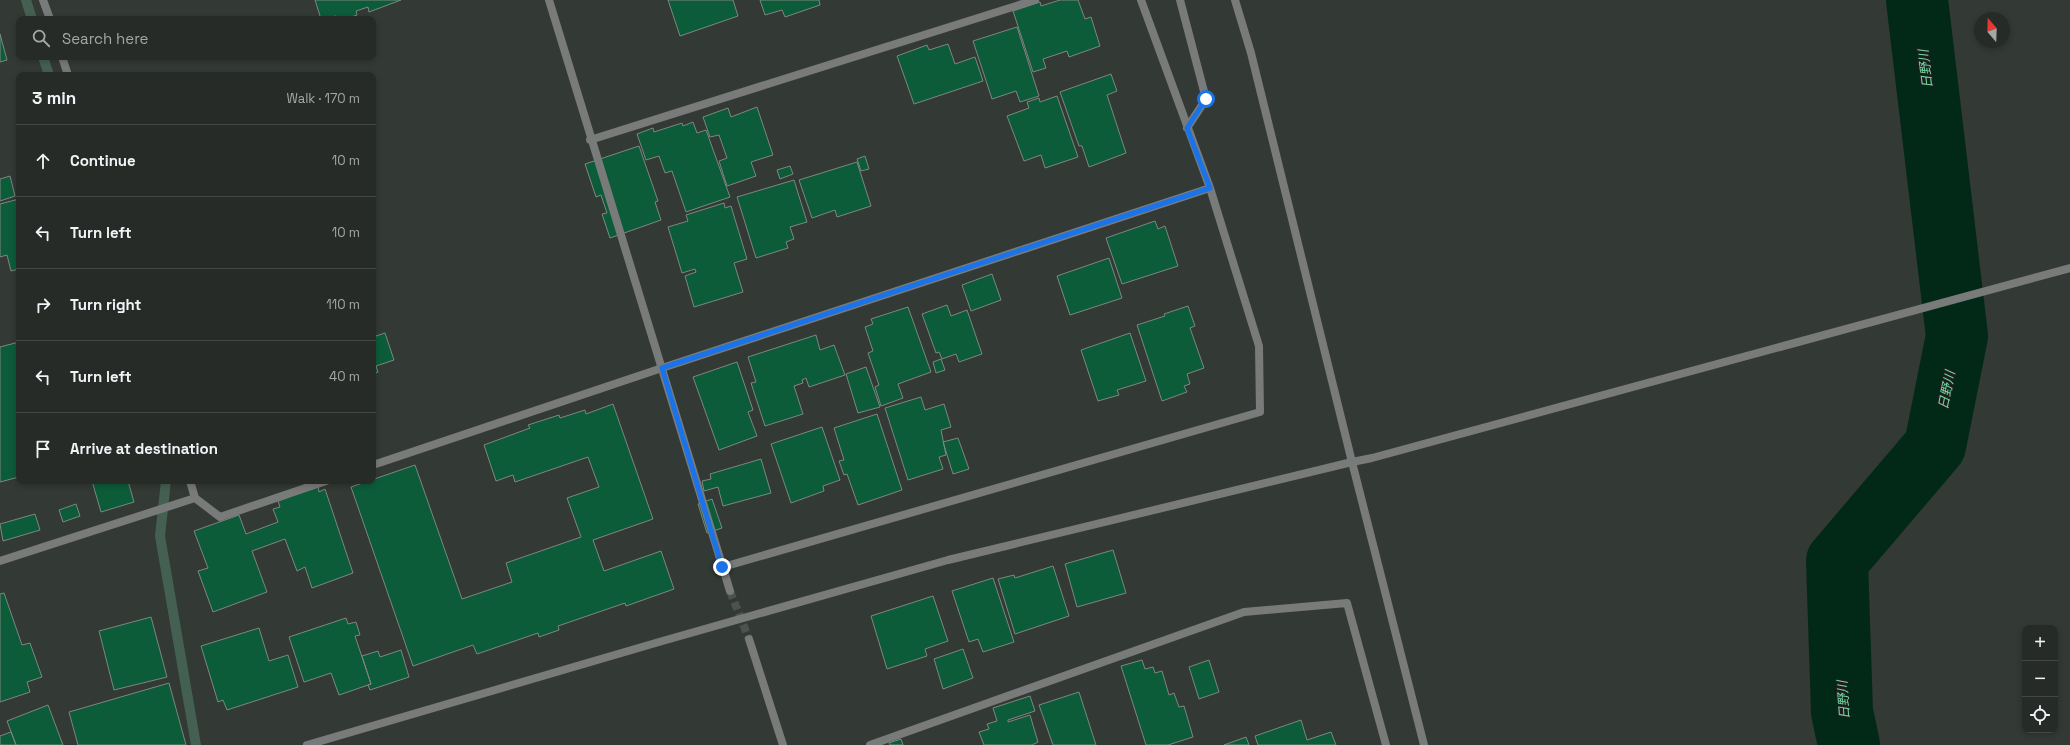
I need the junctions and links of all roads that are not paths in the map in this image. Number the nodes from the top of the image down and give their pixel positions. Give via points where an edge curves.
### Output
1 (43, 0) edge
2 (549, 0) edge
3 (1035, 0) edge
4 (1140, 0) edge
5 (1180, 0) edge
6 (1235, 0) edge
7 (49, 16) edge
8 (63, 60) edge
9 (67, 72) edge
10 (1187, 128) junction
11 (590, 140) junction
12 (1210, 188) junction
13 (2070, 268) edge
14 (662, 368) junction
15 (1352, 462) junction
16 (376, 464) edge
17 (191, 484) edge
18 (317, 484) edge
19 (195, 498) junction
20 (0, 561) edge
21 (722, 567) junction
22 (730, 591) tunnel mouth
23 (749, 638) tunnel mouth
24 (307, 745) edge
25 (783, 745) edge
26 (870, 745) edge
27 (1386, 745) edge
28 (1424, 745) edge

1 - 7 street
2 - 11 street
3 - 11 street
4 - 10 street
5 - 10 street via 1206,99
6 - 15 street via 1251,53
8 - 9 street
10 - 12 street
11 - 14 street
12 - 14 street
12 - 21 street via 1259,346 1260,412
13 - 15 street
14 - 16 street
14 - 21 street
15 - 24 street via 948,560
15 - 28 street
17 - 19 street
18 - 19 street via 220,516
19 - 20 street
21 - 22 street
23 - 25 street
26 - 27 street via 1244,612 1347,603

